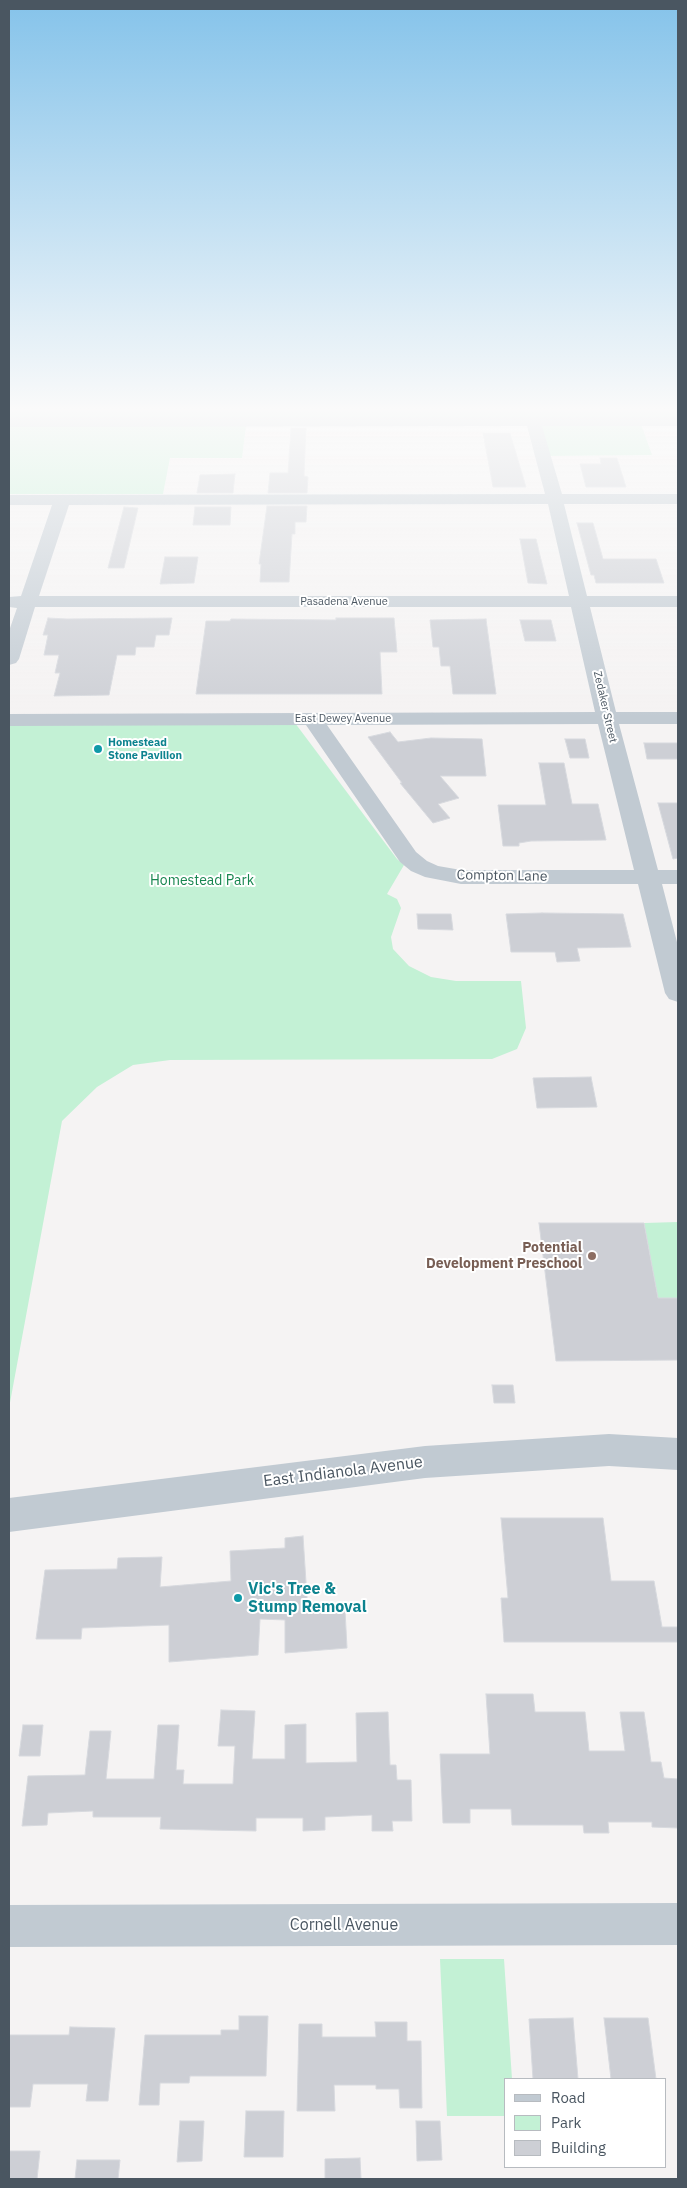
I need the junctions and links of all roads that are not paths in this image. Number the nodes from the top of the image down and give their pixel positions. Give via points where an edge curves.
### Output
1 (58, 513) edge
2 (557, 513) edge
3 (579, 601) junction
4 (678, 601) edge
5 (9, 602) edge
6 (28, 602) junction
7 (9, 659) edge
8 (607, 718) junction
9 (678, 718) edge
10 (312, 719) junction
11 (9, 720) edge
12 (647, 877) junction
13 (678, 877) edge
14 (678, 993) edge
15 (678, 1436) edge
16 (609, 1450) junction
17 (678, 1454) edge
18 (9, 1515) edge
19 (678, 1924) edge
20 (9, 1926) edge

1 - 6 street
2 - 3 street, Zedaker Street
3 - 4 street, Pasadena Avenue
3 - 6 street, Pasadena Avenue
3 - 8 street, Zedaker Street
5 - 6 street, Pasadena Avenue
6 - 7 street
8 - 9 street, East Dewey Avenue
8 - 10 street, East Dewey Avenue
8 - 12 street, Zedaker Street
10 - 11 street, East Dewey Avenue
10 - 12 street, Compton Lane via 408,857 419,866 461,877
12 - 13 street, Compton Lane
12 - 14 street, Zedaker Street
15 - 16 street
16 - 17 street, East Indianola Avenue
16 - 18 street, East Indianola Avenue via 380,1466
19 - 20 street, Cornell Avenue

